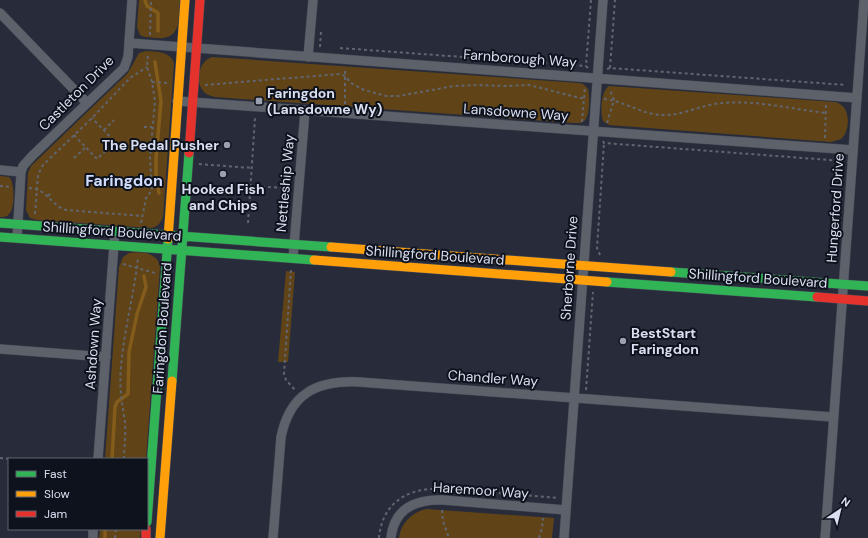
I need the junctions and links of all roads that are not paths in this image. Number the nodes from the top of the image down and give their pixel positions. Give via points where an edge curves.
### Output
1 (132, 0) edge
2 (185, 0) edge
3 (200, 0) edge
4 (313, 0) edge
5 (603, 0) edge
6 (864, 0) edge
7 (0, 13) edge
8 (129, 43) junction
9 (182, 47) junction
10 (196, 48) junction
11 (308, 57) junction
12 (597, 78) junction
13 (857, 98) junction
14 (178, 101) junction
15 (192, 102) junction
16 (87, 103) junction
17 (305, 111) junction
18 (593, 131) junction
19 (853, 150) junction
20 (0, 170) edge
21 (21, 172) junction
22 (0, 223) edge
23 (18, 225) junction
24 (115, 231) junction
25 (168, 235) junction
26 (182, 236) junction
27 (0, 237) edge
28 (17, 238) junction
29 (294, 244) junction
30 (114, 245) junction
31 (166, 249) junction
32 (181, 250) junction
33 (293, 258) junction
34 (584, 265) junction
35 (583, 280) junction
36 (843, 284) junction
37 (868, 286) edge
38 (842, 299) junction
39 (868, 301) edge
40 (0, 349) edge
41 (106, 357) junction
42 (574, 398) junction
43 (833, 417) junction
44 (98, 458) edge
45 (151, 471) junction
46 (166, 472) junction
47 (148, 509) edge
48 (566, 510) junction
49 (160, 538) edge
50 (273, 538) edge
51 (391, 538) edge
52 (564, 538) edge
53 (824, 538) edge

1 - 8 street, Castleton Drive
2 - 9 street, Faringdon Boulevard
3 - 10 street, Faringdon Boulevard
4 - 11 street
5 - 12 street, Sherborne Drive
6 - 13 street, Hungerford Drive
7 - 16 street
8 - 9 street, Farnborough Way
8 - 16 street, Castleton Drive via 124,68
9 - 10 street, Farnborough Way
9 - 14 street, Faringdon Boulevard
10 - 11 street, Farnborough Way
10 - 15 street, Faringdon Boulevard
11 - 12 street, Farnborough Way
12 - 13 street, Farnborough Way
12 - 18 street, Sherborne Drive
13 - 19 street, Hungerford Drive
14 - 15 street, Lansdowne Way
14 - 25 street, Faringdon Boulevard
15 - 17 street, Lansdowne Way
15 - 26 street, Faringdon Boulevard
16 - 21 street, Castleton Drive via 32,156
17 - 18 street, Lansdowne Way
17 - 29 street, Nettleship Way
18 - 19 street, Lansdowne Way
18 - 34 street, Sherborne Drive
19 - 36 street, Hungerford Drive
20 - 21 street
21 - 23 street
22 - 23 street, Shillingford Boulevard
23 - 24 street, Shillingford Boulevard
23 - 28 street
24 - 25 street, Shillingford Boulevard
24 - 30 street, Ashdown Way
25 - 26 street, Shillingford Boulevard
25 - 31 street, Faringdon Boulevard
26 - 29 street, Shillingford Boulevard
26 - 32 street, Faringdon Boulevard
27 - 28 street, Shillingford Boulevard
28 - 30 street, Shillingford Boulevard
29 - 33 street, Nettleship Way
29 - 34 street, Shillingford Boulevard
30 - 31 street, Shillingford Boulevard
30 - 41 street, Ashdown Way
31 - 32 street, Shillingford Boulevard
31 - 45 street, Faringdon Boulevard
32 - 33 street, Shillingford Boulevard
32 - 46 street, Faringdon Boulevard
33 - 35 street, Shillingford Boulevard
34 - 35 street, Sherborne Drive
34 - 36 street, Shillingford Boulevard
35 - 38 street, Shillingford Boulevard
35 - 42 street, Sherborne Drive
36 - 37 street, Shillingford Boulevard
36 - 38 street, Hungerford Drive
38 - 39 street, Shillingford Boulevard
38 - 43 street, Hungerford Drive
40 - 41 street
41 - 44 street, Ashdown Way
42 - 43 street, Chandler Way
42 - 48 street, Sherborne Drive
42 - 50 street, Chandler Way via 345,381 320,385 301,397 287,416 281,437
43 - 53 street, Hungerford Drive
45 - 46 street
45 - 47 street, Faringdon Boulevard
46 - 49 street, Faringdon Boulevard
48 - 51 street, Haremoor Way via 424,500 408,507 397,518
48 - 52 street, Sherborne Drive

